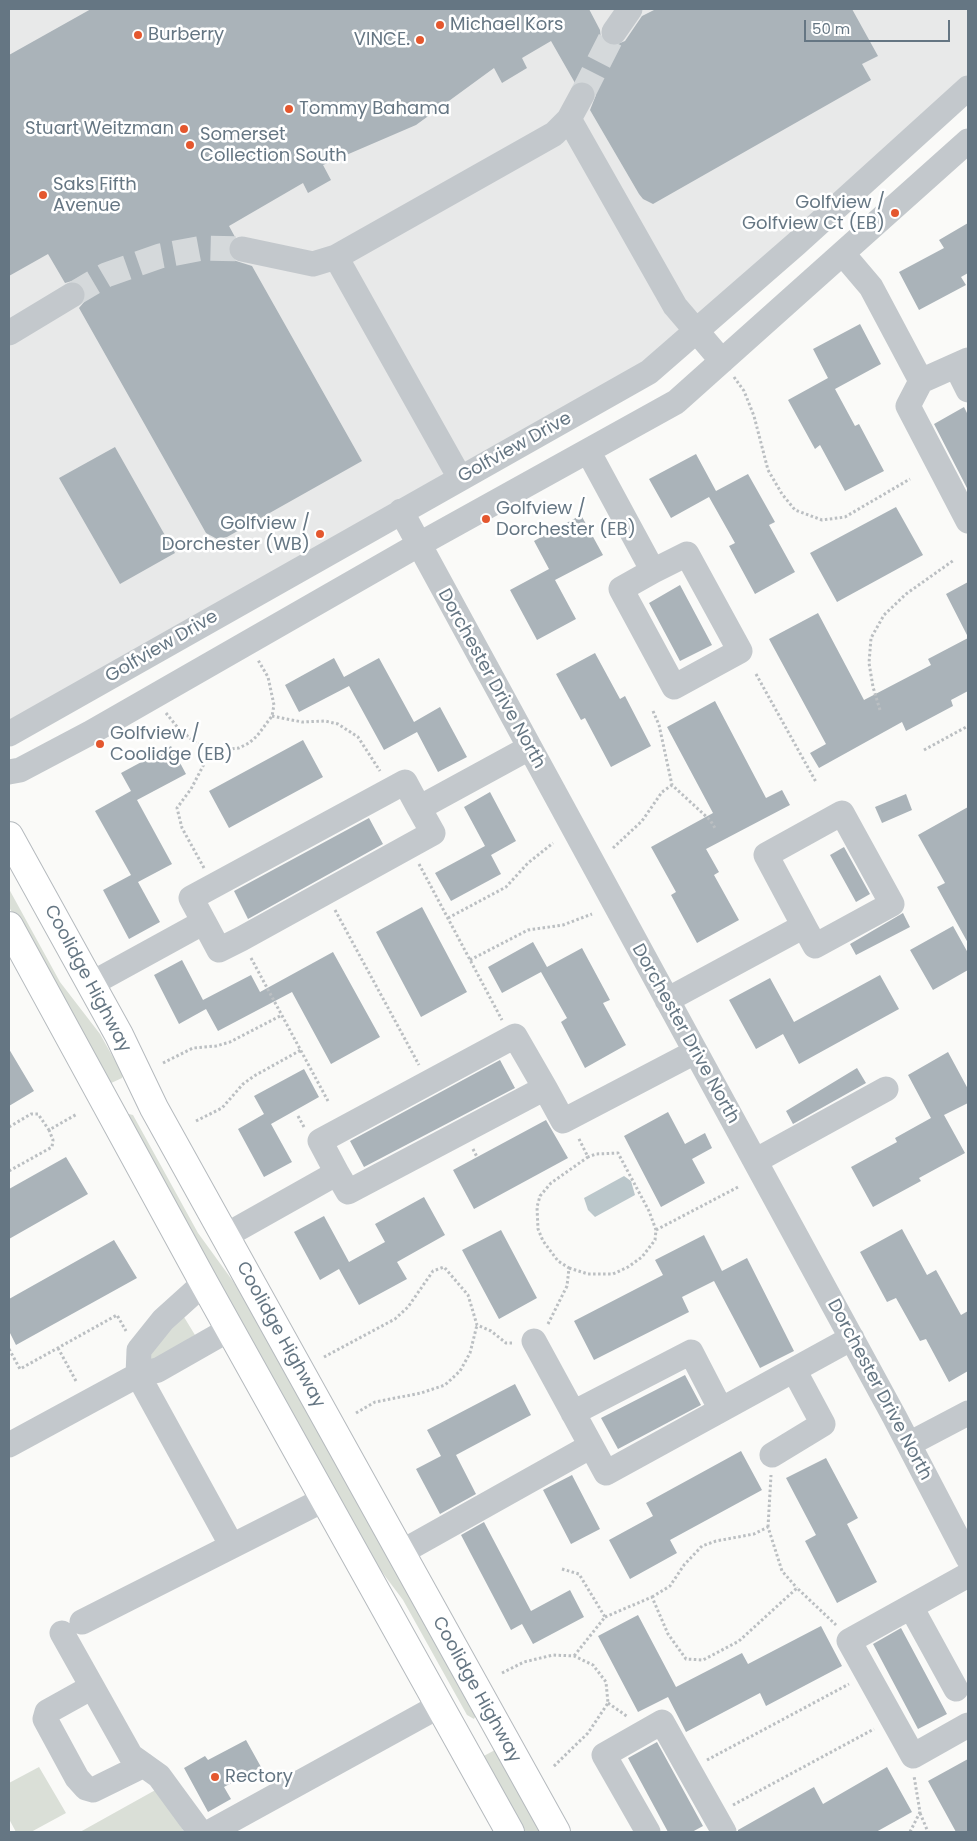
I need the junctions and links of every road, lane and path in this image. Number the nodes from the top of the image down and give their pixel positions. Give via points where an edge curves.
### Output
1 (630, 9) edge
2 (614, 32) tunnel mouth
3 (968, 88) edge
4 (582, 95) tunnel mouth
5 (569, 120) junction
6 (968, 141) edge
7 (242, 249) tunnel mouth
8 (843, 254) junction
9 (336, 257) junction
10 (72, 295) tunnel mouth
11 (696, 332) junction
12 (9, 333) edge
13 (962, 363) edge
14 (727, 368) junction
15 (922, 381) junction
16 (968, 390) edge
17 (588, 451) junction
18 (460, 478) junction
19 (910, 479) dead end
20 (401, 511) junction
21 (968, 521) edge
22 (418, 545) junction
23 (954, 560) dead end
24 (654, 571) junction
25 (256, 658) dead end
26 (756, 674) dead end
27 (164, 710) dead end
28 (653, 710) dead end
29 (880, 710) dead end
30 (272, 716) junction
31 (968, 726) edge
32 (9, 734) edge
33 (529, 748) junction
34 (208, 749) junction
35 (924, 750) dead end
36 (376, 764) dead end
37 (9, 772) edge
38 (816, 782) dead end
39 (672, 785) junction
40 (419, 808) junction
41 (715, 828) dead end
42 (9, 836) edge
43 (553, 843) dead end
44 (613, 848) dead end
45 (200, 861) dead end
46 (422, 870) dead end
47 (592, 914) dead end
48 (338, 916) dead end
49 (448, 918) junction
50 (204, 922) junction
51 (804, 926) junction
52 (9, 928) edge
53 (470, 960) junction
54 (253, 963) dead end
55 (91, 984) junction
56 (667, 1000) junction
57 (498, 1012) dead end
58 (282, 1015) junction
59 (301, 1050) junction
60 (695, 1052) junction
61 (414, 1057) dead end
62 (163, 1063) dead end
63 (545, 1088) junction
64 (886, 1090) dead end
65 (328, 1101) dead end
66 (108, 1108) junction
67 (154, 1108) junction
68 (77, 1114) dead end
69 (196, 1122) dead end
70 (9, 1127) edge
71 (49, 1130) junction
72 (582, 1145) dead end
73 (588, 1157) junction
74 (755, 1161) junction
75 (9, 1171) edge
76 (337, 1173) junction
77 (740, 1186) dead end
78 (656, 1230) junction
79 (225, 1236) junction
80 (569, 1268) junction
81 (204, 1283) junction
82 (477, 1325) junction
83 (230, 1329) junction
84 (128, 1336) dead end
85 (852, 1338) junction
86 (534, 1341) junction
87 (58, 1348) junction
88 (9, 1349) edge
89 (324, 1357) dead end
90 (794, 1370) junction
91 (138, 1375) junction
92 (76, 1382) dead end
93 (721, 1410) junction
94 (356, 1413) dead end
95 (573, 1413) junction
96 (968, 1413) edge
97 (909, 1444) junction
98 (9, 1445) edge
99 (591, 1446) junction
100 (772, 1455) joint
101 (325, 1499) junction
102 (768, 1527) junction
103 (232, 1546) junction
104 (400, 1553) junction
105 (968, 1558) edge
106 (562, 1569) dead end
107 (968, 1575) edge
108 (797, 1588) junction
109 (652, 1597) junction
110 (911, 1607) junction
111 (605, 1617) junction
112 (849, 1641) junction
113 (574, 1656) junction
114 (502, 1673) dead end
115 (868, 1674) junction
116 (92, 1687) junction
117 (964, 1694) edge
118 (439, 1706) junction
119 (893, 1719) junction
120 (495, 1723) junction
121 (968, 1726) edge
122 (453, 1732) junction
123 (913, 1756) junction
124 (144, 1765) junction
125 (554, 1766) dead end
126 (689, 1770) junction
127 (920, 1812) junction
128 (719, 1824) edge
129 (200, 1832) edge
130 (210, 1832) edge
131 (510, 1832) edge
132 (556, 1832) edge
133 (648, 1832) edge
134 (910, 1832) edge
135 (928, 1832) edge

1 - 2 street
3 - 11 street, Golfview Drive
4 - 5 street
5 - 9 street via 554,134
5 - 11 street via 675,306
6 - 8 street
7 - 9 street via 312,264
8 - 14 street
8 - 15 street via 871,287
9 - 18 street
10 - 12 street
11 - 14 street
11 - 18 street, Golfview Drive via 649,372
13 - 15 street
13 - 16 street
14 - 17 street via 676,402
14 - 19 path via 744,391 768,470 795,510 822,520 845,516
15 - 21 street via 908,406
17 - 22 street
17 - 24 street
18 - 20 street, Golfview Drive
20 - 22 street, Dorchester Drive North
20 - 32 street, Golfview Drive
22 - 33 street, Dorchester Drive North
22 - 37 street via 90,733 20,770
23 - 29 path via 906,594 884,615 870,638 869,663
24 - 24 street via 621,589 674,686 740,651 687,554
25 - 30 path via 268,677 273,694
26 - 38 path
27 - 34 path via 187,737
28 - 39 path
30 - 34 path via 249,744 239,748
30 - 36 path via 338,724 358,737
31 - 35 path
33 - 40 street
33 - 56 street, Dorchester Drive North
34 - 45 path via 192,789 177,808 182,828
39 - 41 path
39 - 44 path via 662,792 642,821
40 - 50 street via 405,782 191,898
40 - 50 street via 433,833 219,950
42 - 55 main road, Coolidge Highway
43 - 49 path via 506,887
46 - 49 path
47 - 53 path via 563,925 528,930
48 - 61 path
49 - 53 path
50 - 55 street
51 - 51 street via 816,946 892,904 842,814 766,855
51 - 56 street
52 - 66 main road
53 - 57 path
54 - 58 path
55 - 67 main road, Coolidge Highway
56 - 60 street, Dorchester Drive North
58 - 59 path
58 - 62 path via 230,1042 193,1048
59 - 65 path
59 - 69 path via 254,1076 222,1108
60 - 63 street via 563,1121
60 - 74 street, Dorchester Drive North
63 - 76 street via 348,1192
63 - 76 street via 516,1036 320,1141
64 - 74 street
66 - 67 main road via 125,1095 136,1093
66 - 81 main road
67 - 79 main road, Coolidge Highway
68 - 71 path
70 - 71 path via 31,1114 38,1114
71 - 75 path via 52,1147
72 - 73 path
73 - 78 path via 618,1153
73 - 80 path via 551,1183 540,1196 537,1207 538,1229 543,1241 558,1261
74 - 85 street, Dorchester Drive North
76 - 79 street
77 - 78 path
78 - 80 path via 655,1240 642,1257 621,1271 601,1275
79 - 104 main road, Coolidge Highway
80 - 86 path via 567,1286 552,1319
81 - 83 main road
81 - 91 street via 163,1320 140,1350
82 - 86 path via 506,1343
82 - 89 path via 468,1295 444,1268 433,1271 408,1307 394,1319
82 - 94 path via 470,1353 460,1371 445,1384 421,1393 376,1402
83 - 91 street via 158,1370
83 - 101 main road
84 - 87 path via 117,1315
85 - 90 street
85 - 97 street, Dorchester Drive North
86 - 95 street
87 - 88 path via 20,1369
87 - 92 path
90 - 93 street
90 - 100 street via 823,1424
91 - 98 street
91 - 103 street
93 - 95 street via 691,1352
93 - 99 street via 606,1473
95 - 99 street
96 - 97 street
97 - 105 street, Dorchester Drive North
99 - 104 street
100 - 102 path
101 - 103 street
101 - 118 main road
102 - 108 path via 782,1571
102 - 109 path via 754,1534 702,1546 670,1586
103 - 116 street via 72,1627
104 - 120 main road, Coolidge Highway
106 - 111 path via 579,1574
107 - 110 street
108 - 109 path via 739,1641 703,1660 686,1659 668,1634
108 - 112 path via 829,1617
109 - 111 path
110 - 112 street
110 - 117 street
111 - 113 path
112 - 115 street
113 - 114 path via 553,1655 524,1662
113 - 125 path via 593,1665 606,1682 608,1703 588,1733
115 - 119 street
115 - 126 path
116 - 124 street via 131,1756
116 - 124 street via 47,1712 45,1719 77,1778 86,1788 94,1790
118 - 122 main road
118 - 130 street
119 - 123 street
119 - 128 path
120 - 122 main road via 485,1733 470,1738
120 - 132 main road, Coolidge Highway
121 - 123 street
122 - 131 main road
123 - 127 path
124 - 129 street via 159,1776
126 - 128 street
126 - 133 street via 662,1722 604,1755
127 - 134 path
127 - 135 path

